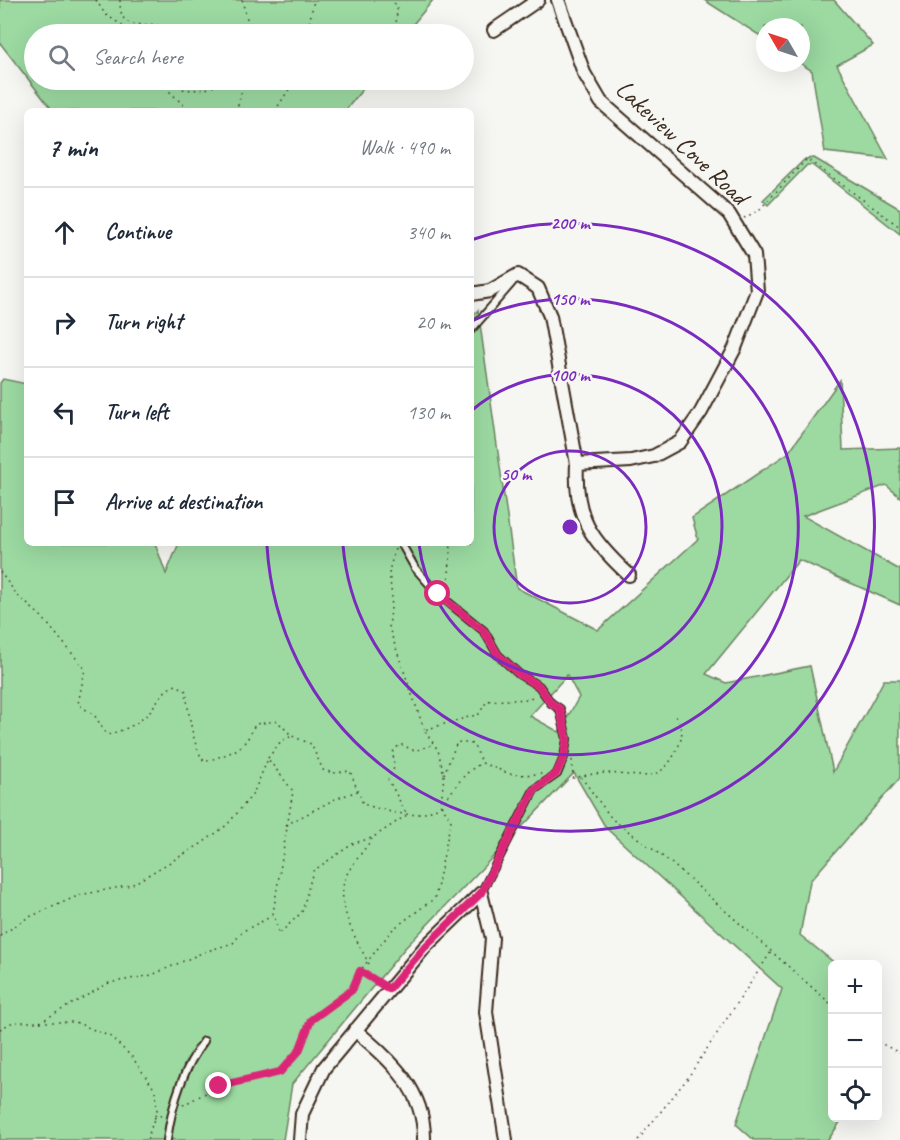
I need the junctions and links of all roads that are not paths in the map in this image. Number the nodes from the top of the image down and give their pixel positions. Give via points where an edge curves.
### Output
1 (538, 0) edge
2 (558, 0) edge
3 (494, 30) dead end
4 (518, 276) junction
5 (474, 294) edge
6 (474, 327) edge
7 (577, 464) junction
8 (403, 546) edge
9 (629, 575) dead end
10 (481, 893) junction
11 (355, 1030) junction
12 (204, 1041) dead end
13 (167, 1140) edge
14 (300, 1140) edge
15 (424, 1140) edge
16 (506, 1140) edge

1 - 3 street
2 - 7 street, Lakeview Cove Road via 584,73 602,102 735,223 754,255 757,291 735,348 680,442 654,456 631,461
4 - 5 street via 490,291
4 - 6 lane
4 - 7 street via 538,288 550,316
7 - 9 street via 581,518 601,550
8 - 10 lane via 415,568 484,631 498,655 560,709 567,739 556,774 534,790
10 - 11 street via 425,947
10 - 16 street via 492,938 486,1012
11 - 14 street via 324,1068 302,1114
11 - 15 street via 397,1066 414,1093
12 - 13 lane via 189,1060 170,1113

